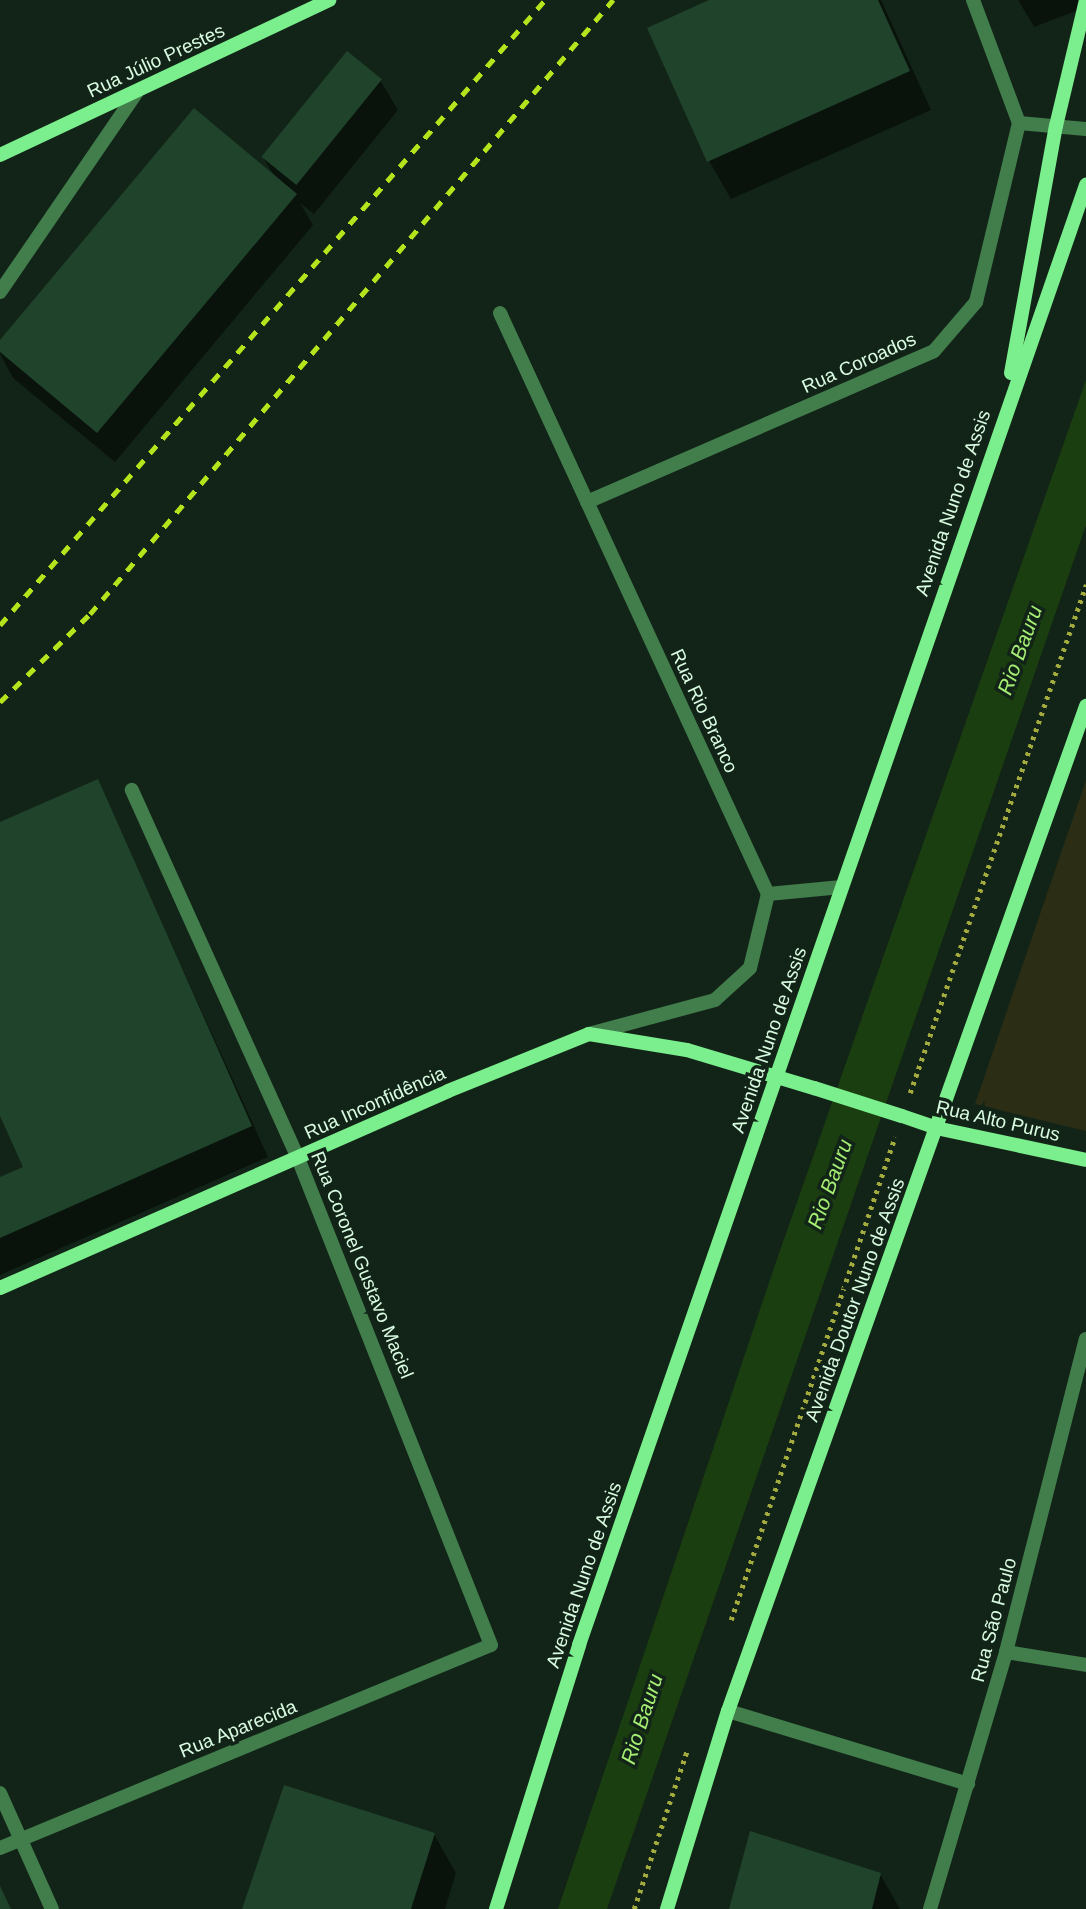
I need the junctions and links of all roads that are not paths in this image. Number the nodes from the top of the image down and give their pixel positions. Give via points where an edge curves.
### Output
1 (329, 0) edge
2 (973, 0) edge
3 (1086, 1) edge
4 (137, 92) junction
5 (1019, 123) junction
6 (1056, 126) junction
7 (1086, 129) edge
8 (0, 155) edge
9 (1086, 185) edge
10 (0, 292) edge
11 (500, 313) dead end
12 (1004, 413) junction
13 (587, 502) junction
14 (1086, 706) edge
15 (132, 790) dead end
16 (842, 887) junction
17 (768, 894) junction
18 (589, 1034) junction
19 (778, 1074) junction
20 (936, 1128) junction
21 (298, 1158) junction
22 (1086, 1160) edge
23 (0, 1288) edge
24 (1086, 1339) edge
25 (491, 1645) joint
26 (1006, 1653) junction
27 (1086, 1665) edge
28 (728, 1711) junction
29 (968, 1784) junction
30 (0, 1793) edge
31 (21, 1839) junction
32 (0, 1848) edge
33 (52, 1909) edge
34 (496, 1909) edge
35 (667, 1909) edge
36 (930, 1909) edge

1 - 4 main road, Rua Júlio Prestes
2 - 5 street
3 - 6 main road
4 - 8 main road, Rua Júlio Prestes
4 - 10 street
5 - 6 street
5 - 13 street, Rua Coroados via 976,302 933,351
6 - 7 street
6 - 12 main road
9 - 12 main road, Avenida Nuno de Assis
11 - 13 street, Rua Rio Branco
12 - 16 main road, Avenida Nuno de Assis
13 - 17 street, Rua Rio Branco
14 - 20 main road, Avenida Doutor Nuno de Assis
15 - 21 street, Rua Coronel Gustavo Maciel
16 - 17 street
16 - 19 main road, Avenida Nuno de Assis
17 - 18 street via 750,968 715,1000
18 - 19 main road via 687,1050
18 - 21 main road, Rua Inconfidência
19 - 20 main road, Rua Alto Purus, bridge
19 - 34 main road, Avenida Nuno de Assis via 579,1646
20 - 22 main road, Rua Alto Purus
20 - 28 main road, Avenida Doutor Nuno de Assis
21 - 23 main road, Rua Inconfidência
21 - 25 street, Rua Coronel Gustavo Maciel
24 - 26 street, Rua São Paulo
25 - 31 street, Rua Aparecida
26 - 27 street
26 - 29 street, Rua São Paulo
28 - 29 street
28 - 35 main road, Avenida Doutor Nuno de Assis
29 - 36 street, Rua São Paulo
30 - 31 street
31 - 32 street, Rua Aparecida
31 - 33 street

